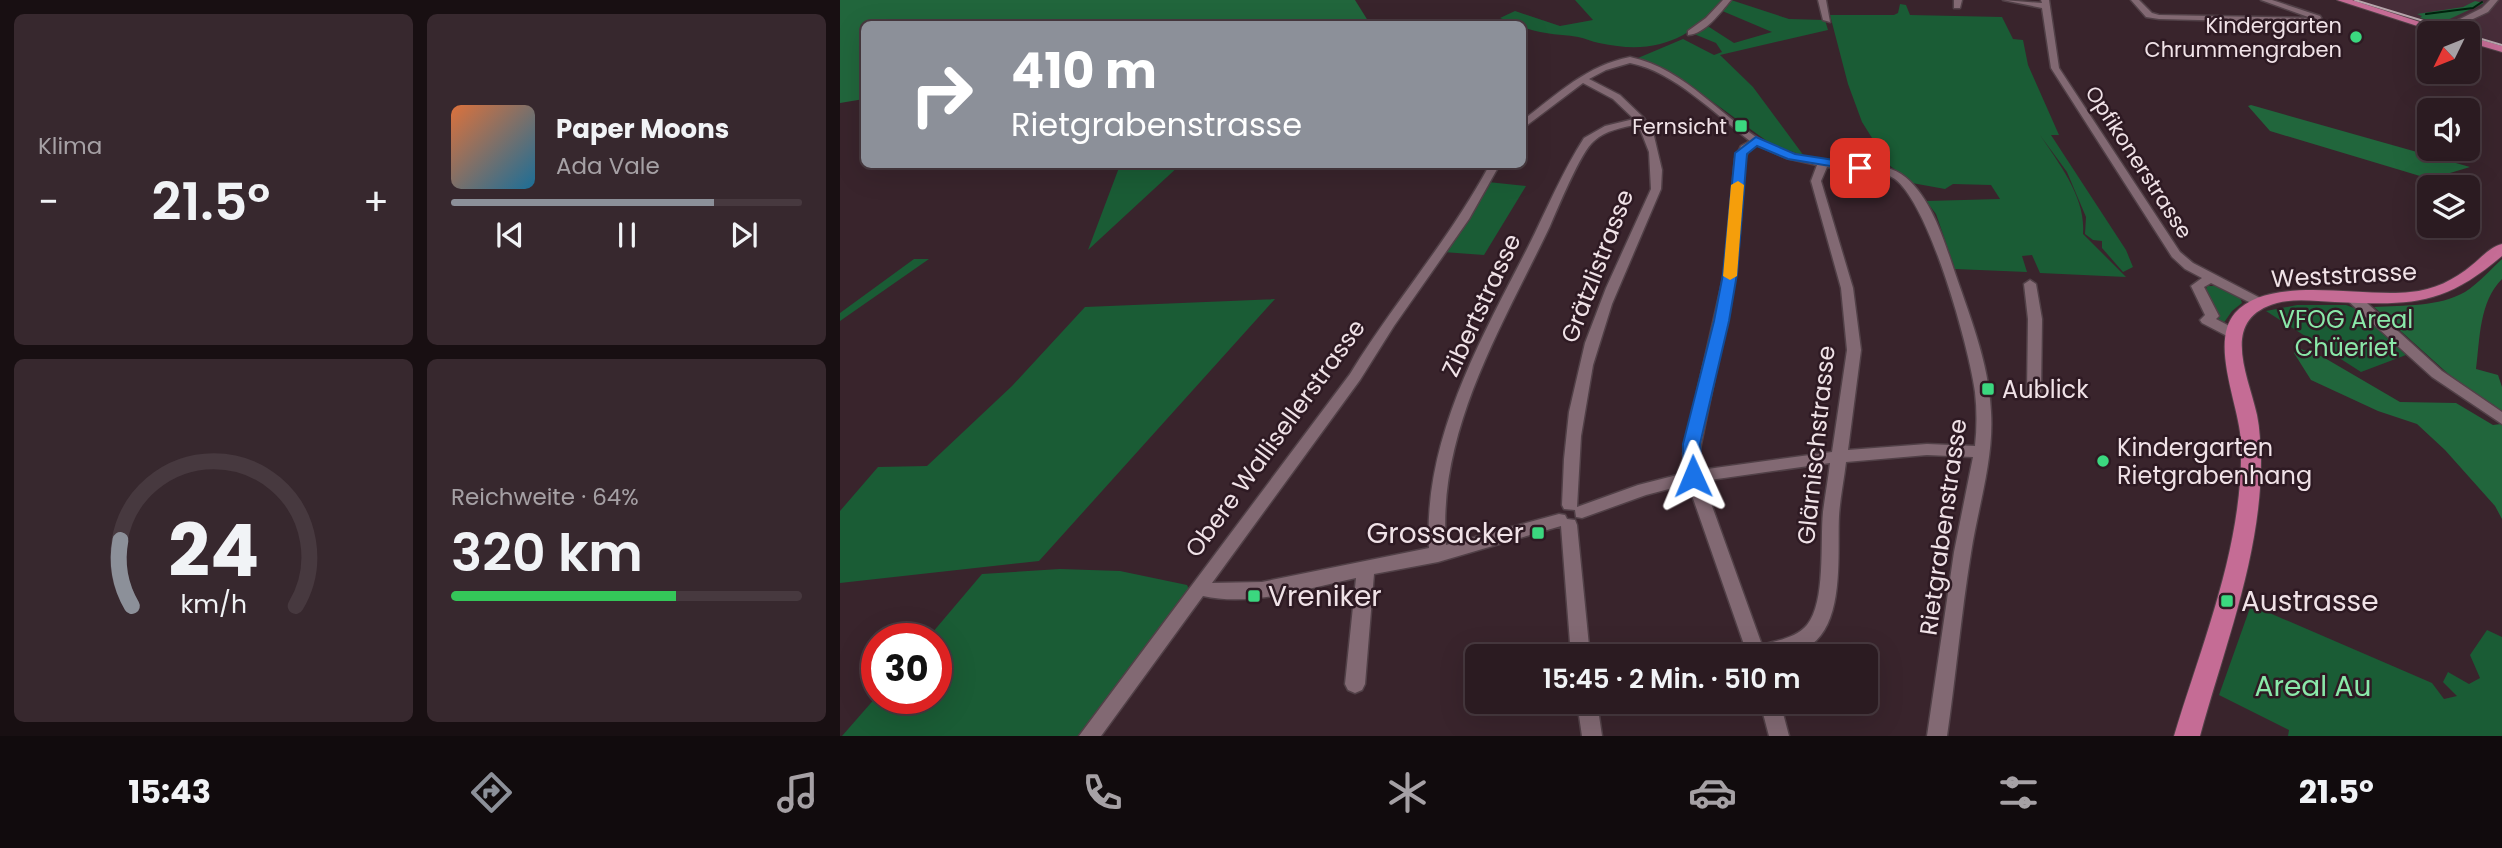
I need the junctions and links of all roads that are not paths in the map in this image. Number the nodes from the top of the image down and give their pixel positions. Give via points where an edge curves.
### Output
1 (1727, 0) edge
2 (1822, 0) edge
3 (2007, 0) edge
4 (2135, 0) edge
5 (2265, 0) edge
6 (2342, 0) edge
7 (2491, 0) edge
8 (2045, 3) edge
9 (1827, 20) dead end
10 (2465, 21) edge
11 (2417, 23) edge
12 (1690, 33) dead end
13 (2480, 43) edge
14 (2502, 49) edge
15 (1583, 80) junction
16 (1641, 120) junction
17 (1526, 123) edge
18 (1756, 141) junction
19 (1823, 163) junction
20 (1493, 168) edge
21 (2502, 248) edge
22 (2211, 277) junction
23 (2030, 284) dead end
24 (2352, 297) junction
25 (2259, 303) junction
26 (2232, 332) junction
27 (2034, 393) dead end
28 (2502, 419) edge
29 (1981, 452) junction
30 (1839, 457) junction
31 (1693, 476) junction
32 (1570, 515) junction
33 (1438, 555) junction
34 (1366, 569) junction
35 (1198, 588) junction
36 (1580, 644) edge
37 (1753, 644) edge
38 (1795, 644) edge
39 (1355, 684) dead end
40 (1589, 714) edge
41 (1773, 714) edge
42 (1089, 736) edge
43 (1592, 736) edge
44 (1779, 736) edge
45 (1937, 736) edge
46 (2187, 736) edge

1 - 12 street
2 - 9 street
3 - 8 street
4 - 5 street via 2149,15 2159,18 2319,21
6 - 11 main road
7 - 10 street via 2485,10
8 - 22 street, Opfikonerstrasse via 2055,68 2176,254
13 - 14 main road
15 - 16 street, Grätzlistrasse via 1614,96
15 - 17 street
15 - 18 street, Rietgrabenstrasse via 1634,60 1682,85
16 - 32 street, Grätzlistrasse via 1657,155 1656,189 1596,333 1580,402
16 - 33 street, Zibertstrasse via 1608,128 1588,140 1482,349 1446,456 1435,535
18 - 19 street, Rietgrabenstrasse via 1792,157
18 - 31 street via 1745,148 1740,159 1730,274 1692,444
19 - 29 street, Rietgrabenstrasse via 1892,173 1924,211 1943,255 1979,372 1984,414
19 - 30 street, Glärnischstrasse via 1816,181 1847,288 1854,349
20 - 35 street, Obere Wallisellerstrasse via 1469,212 1394,313 1355,377
21 - 24 main road, Weststrasse via 2443,290 2401,297
22 - 25 street, Opfikonerstrasse
22 - 26 street via 2197,286 2212,316 2207,320
23 - 27 street via 2035,319
24 - 25 main road, Weststrasse via 2297,296
24 - 28 street via 2437,374
25 - 26 main road via 2246,310
26 - 46 main road via 2250,435 2252,494 2243,548
29 - 30 street via 1921,448
29 - 45 street, Rietgrabenstrasse
30 - 31 street
30 - 38 street, Glärnischstrasse via 1829,582 1821,618
31 - 32 street
31 - 37 street
32 - 33 street
32 - 36 street, Grätzlistrasse
33 - 34 street
34 - 35 street via 1246,590 1218,593
34 - 39 street
35 - 42 street, Obere Wallisellerstrasse
40 - 43 street
41 - 44 street

